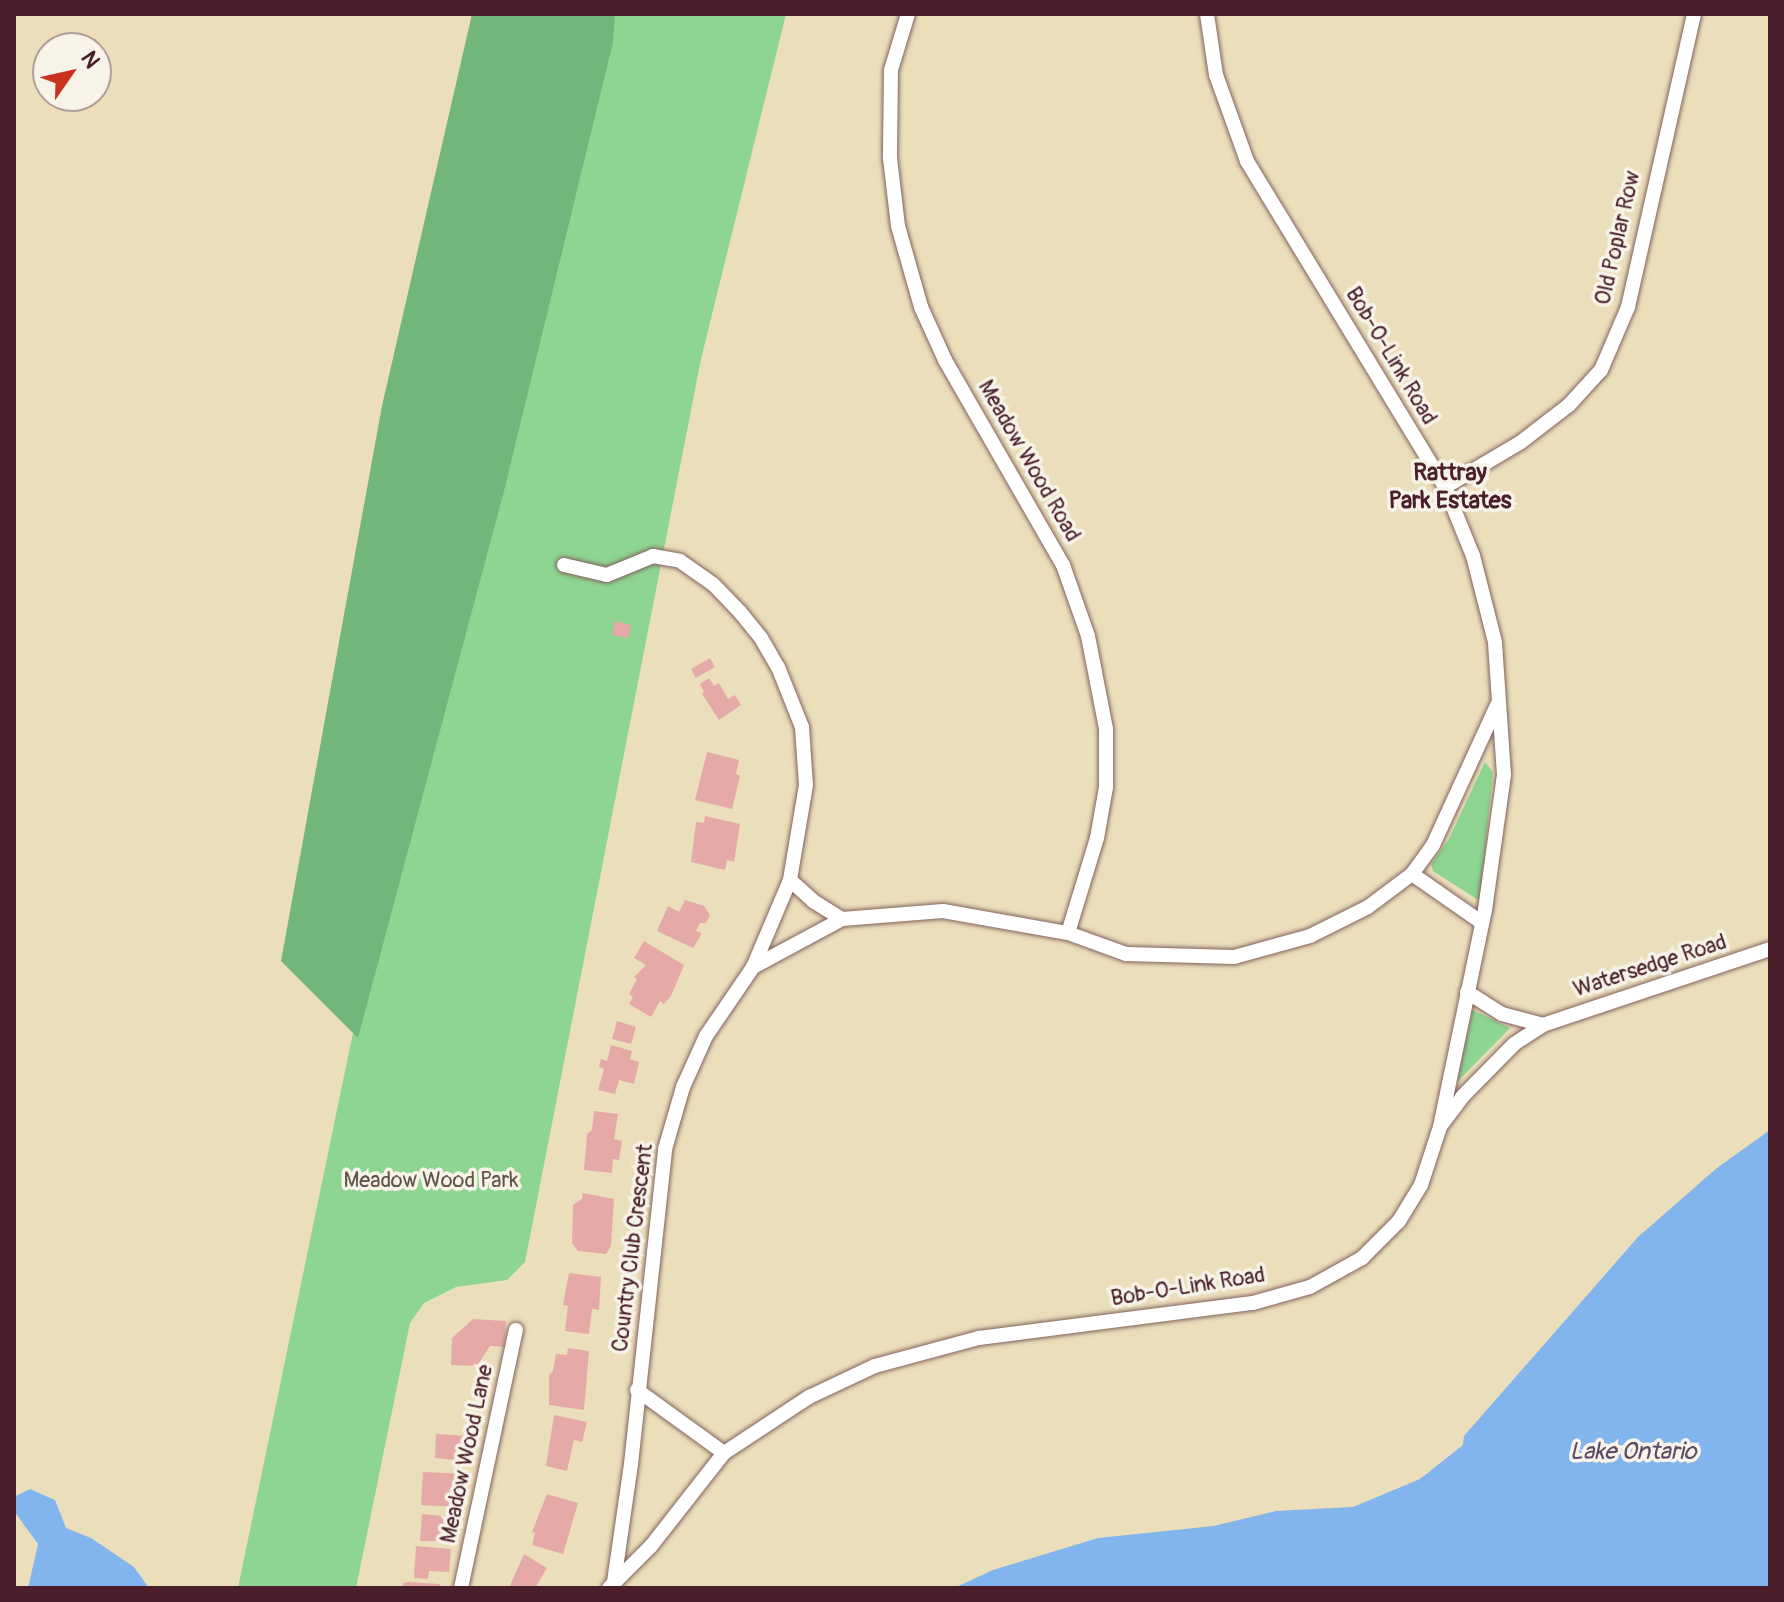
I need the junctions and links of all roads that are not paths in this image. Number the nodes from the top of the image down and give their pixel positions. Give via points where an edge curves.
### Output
1 (908, 14) edge
2 (1207, 14) edge
3 (1694, 14) edge
4 (1445, 487) junction
5 (564, 565) dead end
6 (1499, 702) junction
7 (1412, 874) junction
8 (790, 880) junction
9 (842, 919) junction
10 (1481, 922) junction
11 (1068, 933) junction
12 (1770, 949) edge
13 (753, 967) junction
14 (1467, 992) junction
15 (1543, 1025) junction
16 (1440, 1127) junction
17 (516, 1330) dead end
18 (637, 1390) junction
19 (724, 1453) junction
20 (611, 1585) edge
21 (461, 1588) edge

1 - 11 street, Meadow Wood Road via 891,70 890,158 898,226 921,307 945,360 1063,565 1088,636 1106,729 1106,787 1097,838
2 - 4 street, Bob-O-Link Road via 1216,75 1247,161
3 - 4 street, Old Poplar Row via 1628,307 1601,370 1569,405 1521,442
4 - 6 street, Bob-O-Link Road via 1486,601
5 - 8 street via 607,575 653,556 680,561 713,584 761,638 802,727 807,756
6 - 7 street, Country Club Crescent via 1433,845
6 - 10 street, Bob-O-Link Road via 1504,775
7 - 10 street
7 - 11 street, Country Club Crescent via 1368,907 1310,936 1234,957 1126,954
8 - 9 street
8 - 13 street
9 - 11 street, Country Club Crescent via 943,911
9 - 13 street, Country Club Crescent
10 - 14 street, Bob-O-Link Road
12 - 15 street, Watersedge Road
13 - 18 street, Country Club Crescent via 706,1036 683,1087 665,1149
14 - 15 street via 1502,1014
14 - 16 street, Bob-O-Link Road
15 - 16 street, Watersedge Road via 1514,1044
16 - 19 street, Bob-O-Link Road via 1421,1185 1399,1221 1362,1258 1310,1287 1253,1303 979,1338 875,1366 809,1397
17 - 21 street, Meadow Wood Lane
18 - 19 street
18 - 20 street, Country Club Crescent
19 - 20 street via 651,1546

